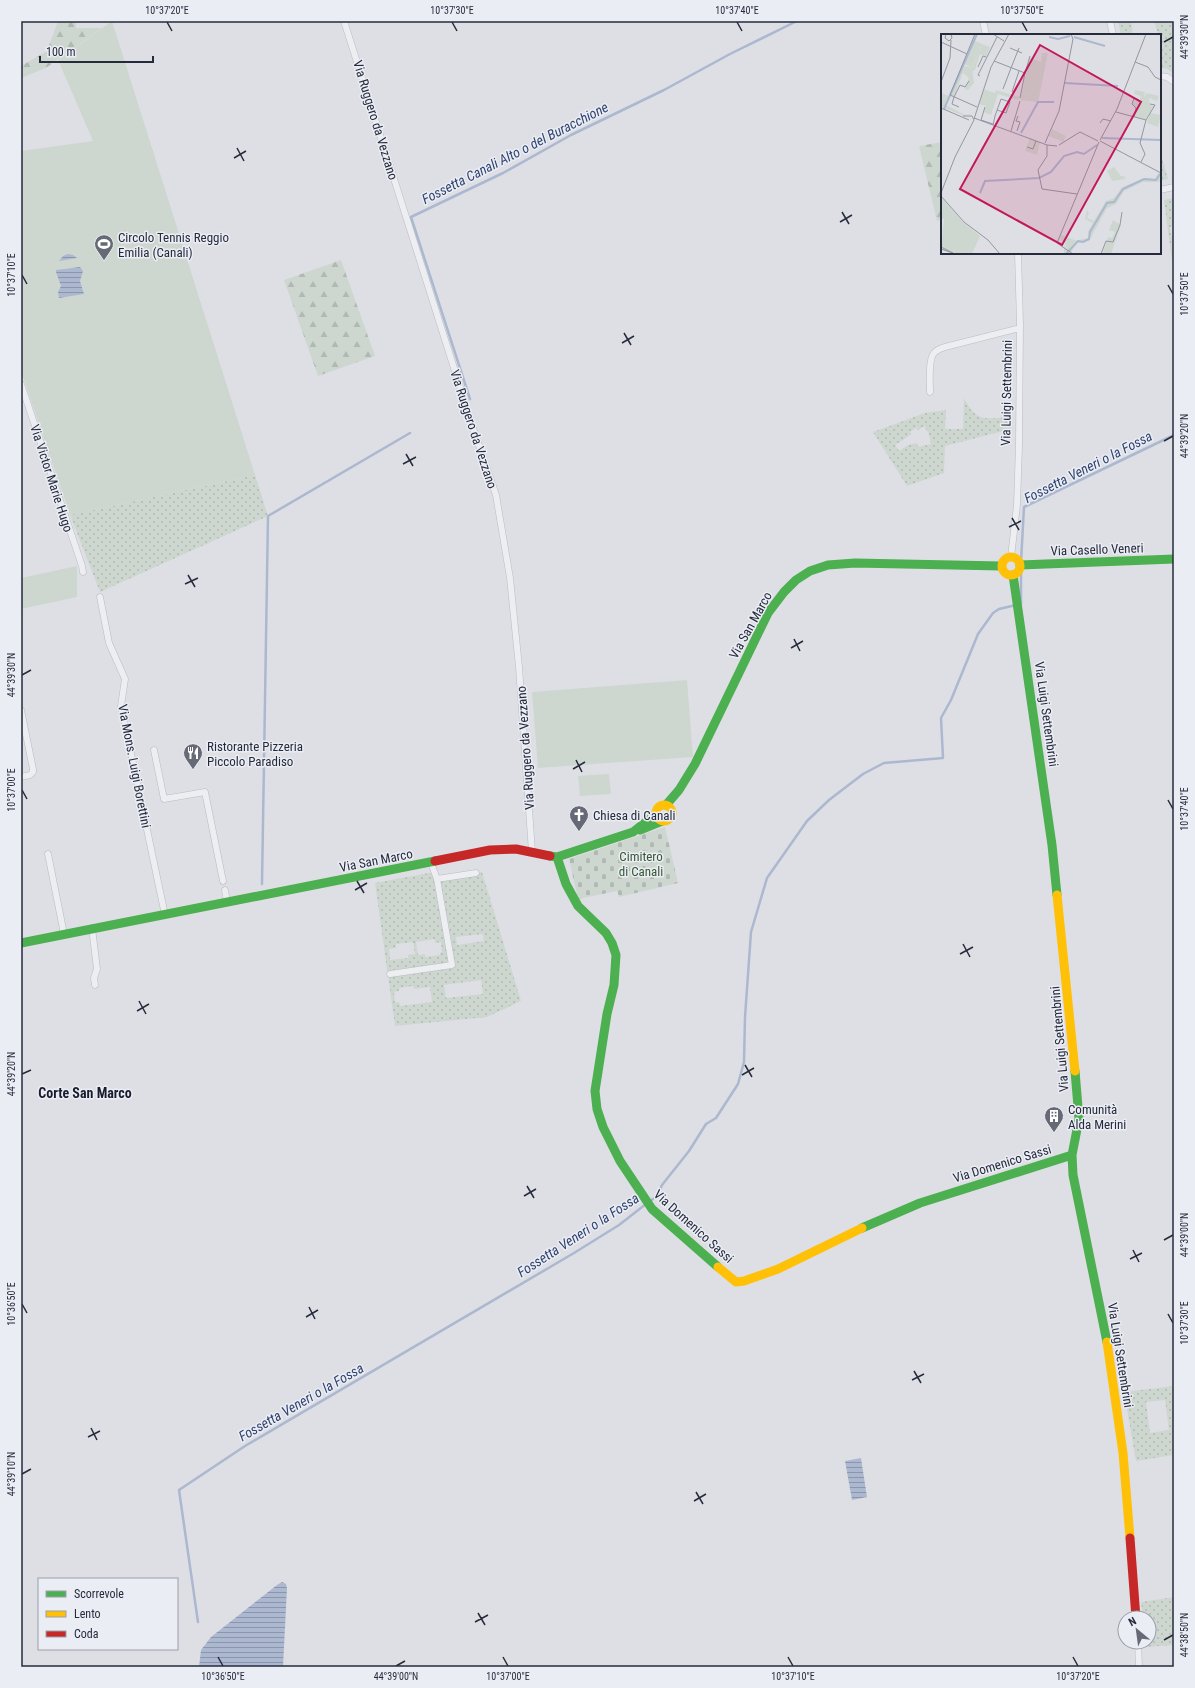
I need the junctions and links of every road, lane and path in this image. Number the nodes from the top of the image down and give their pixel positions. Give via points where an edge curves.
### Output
1 (344, 21) edge
2 (983, 21) edge
3 (1110, 21) edge
4 (986, 34) edge
5 (1112, 34) edge
6 (1161, 76) edge
7 (1174, 82) edge
8 (1174, 187) edge
9 (1161, 190) edge
10 (1018, 254) edge
11 (1020, 328) junction
12 (21, 384) edge
13 (930, 392) dead end
14 (1011, 557) junction
15 (1174, 559) edge
16 (1022, 564) junction
17 (1001, 566) junction
18 (82, 572) dead end
19 (1013, 575) junction
20 (100, 596) dead end
21 (21, 710) edge
22 (154, 750) dead end
23 (21, 777) edge
24 (669, 807) junction
25 (659, 818) junction
26 (532, 852) junction
27 (48, 854) dead end
28 (557, 858) junction
29 (431, 863) junction
30 (476, 873) dead end
31 (438, 879) junction
32 (223, 881) dead end
33 (225, 890) dead end
34 (227, 902) junction
35 (165, 914) junction
36 (92, 928) junction
37 (64, 934) junction
38 (21, 943) edge
39 (390, 974) dead end
40 (96, 985) dead end
41 (1072, 1155) junction
42 (1135, 1610) edge
43 (1138, 1650) edge
44 (1139, 1667) edge

1 - 26 street, Via Ruggero da Vezzano via 496,495 510,578 519,667
2 - 4 street
3 - 5 street
6 - 7 street
8 - 9 street
10 - 11 street, Via Luigi Settembrini
11 - 13 street via 937,350 931,359
11 - 14 street, Via Luigi Settembrini via 1017,497
12 - 18 street, Via Victor Marie Hugo
14 - 16 street
14 - 17 street via 1003,560
15 - 16 street, Via Casello Veneri
16 - 19 street
17 - 19 street via 1005,573
17 - 24 street, Via San Marco via 847,563 820,568 788,586 768,613 695,764
19 - 41 street, Via Luigi Settembrini via 1052,845 1071,1022 1079,1119
20 - 35 street, Via Mons. Luigi Borettini via 110,643 125,679 121,706
21 - 23 street via 33,769 30,775
22 - 32 street via 164,799 205,792
24 - 25 street, Via San Marco via 658,807
24 - 25 street, Via San Marco via 672,815 670,819
25 - 28 street via 647,828
26 - 28 street, Via San Marco
26 - 29 street, Via San Marco via 501,848
27 - 37 street
28 - 41 street, Via Domenico Sassi via 566,884 578,906 606,933 616,956 614,985 595,1091 597,1109 604,1127 620,1161 652,1209 736,1282 778,1269 878,1220 920,1203
29 - 31 street
29 - 34 street, Via San Marco
30 - 31 street
31 - 39 street via 452,965
33 - 34 street
34 - 35 street, Via San Marco
35 - 36 street, Via San Marco
36 - 37 street, Via San Marco
36 - 40 street via 97,969 94,978
37 - 38 street, Via San Marco
41 - 42 street, Via Luigi Settembrini via 1073,1175 1107,1343 1123,1453
43 - 44 street

